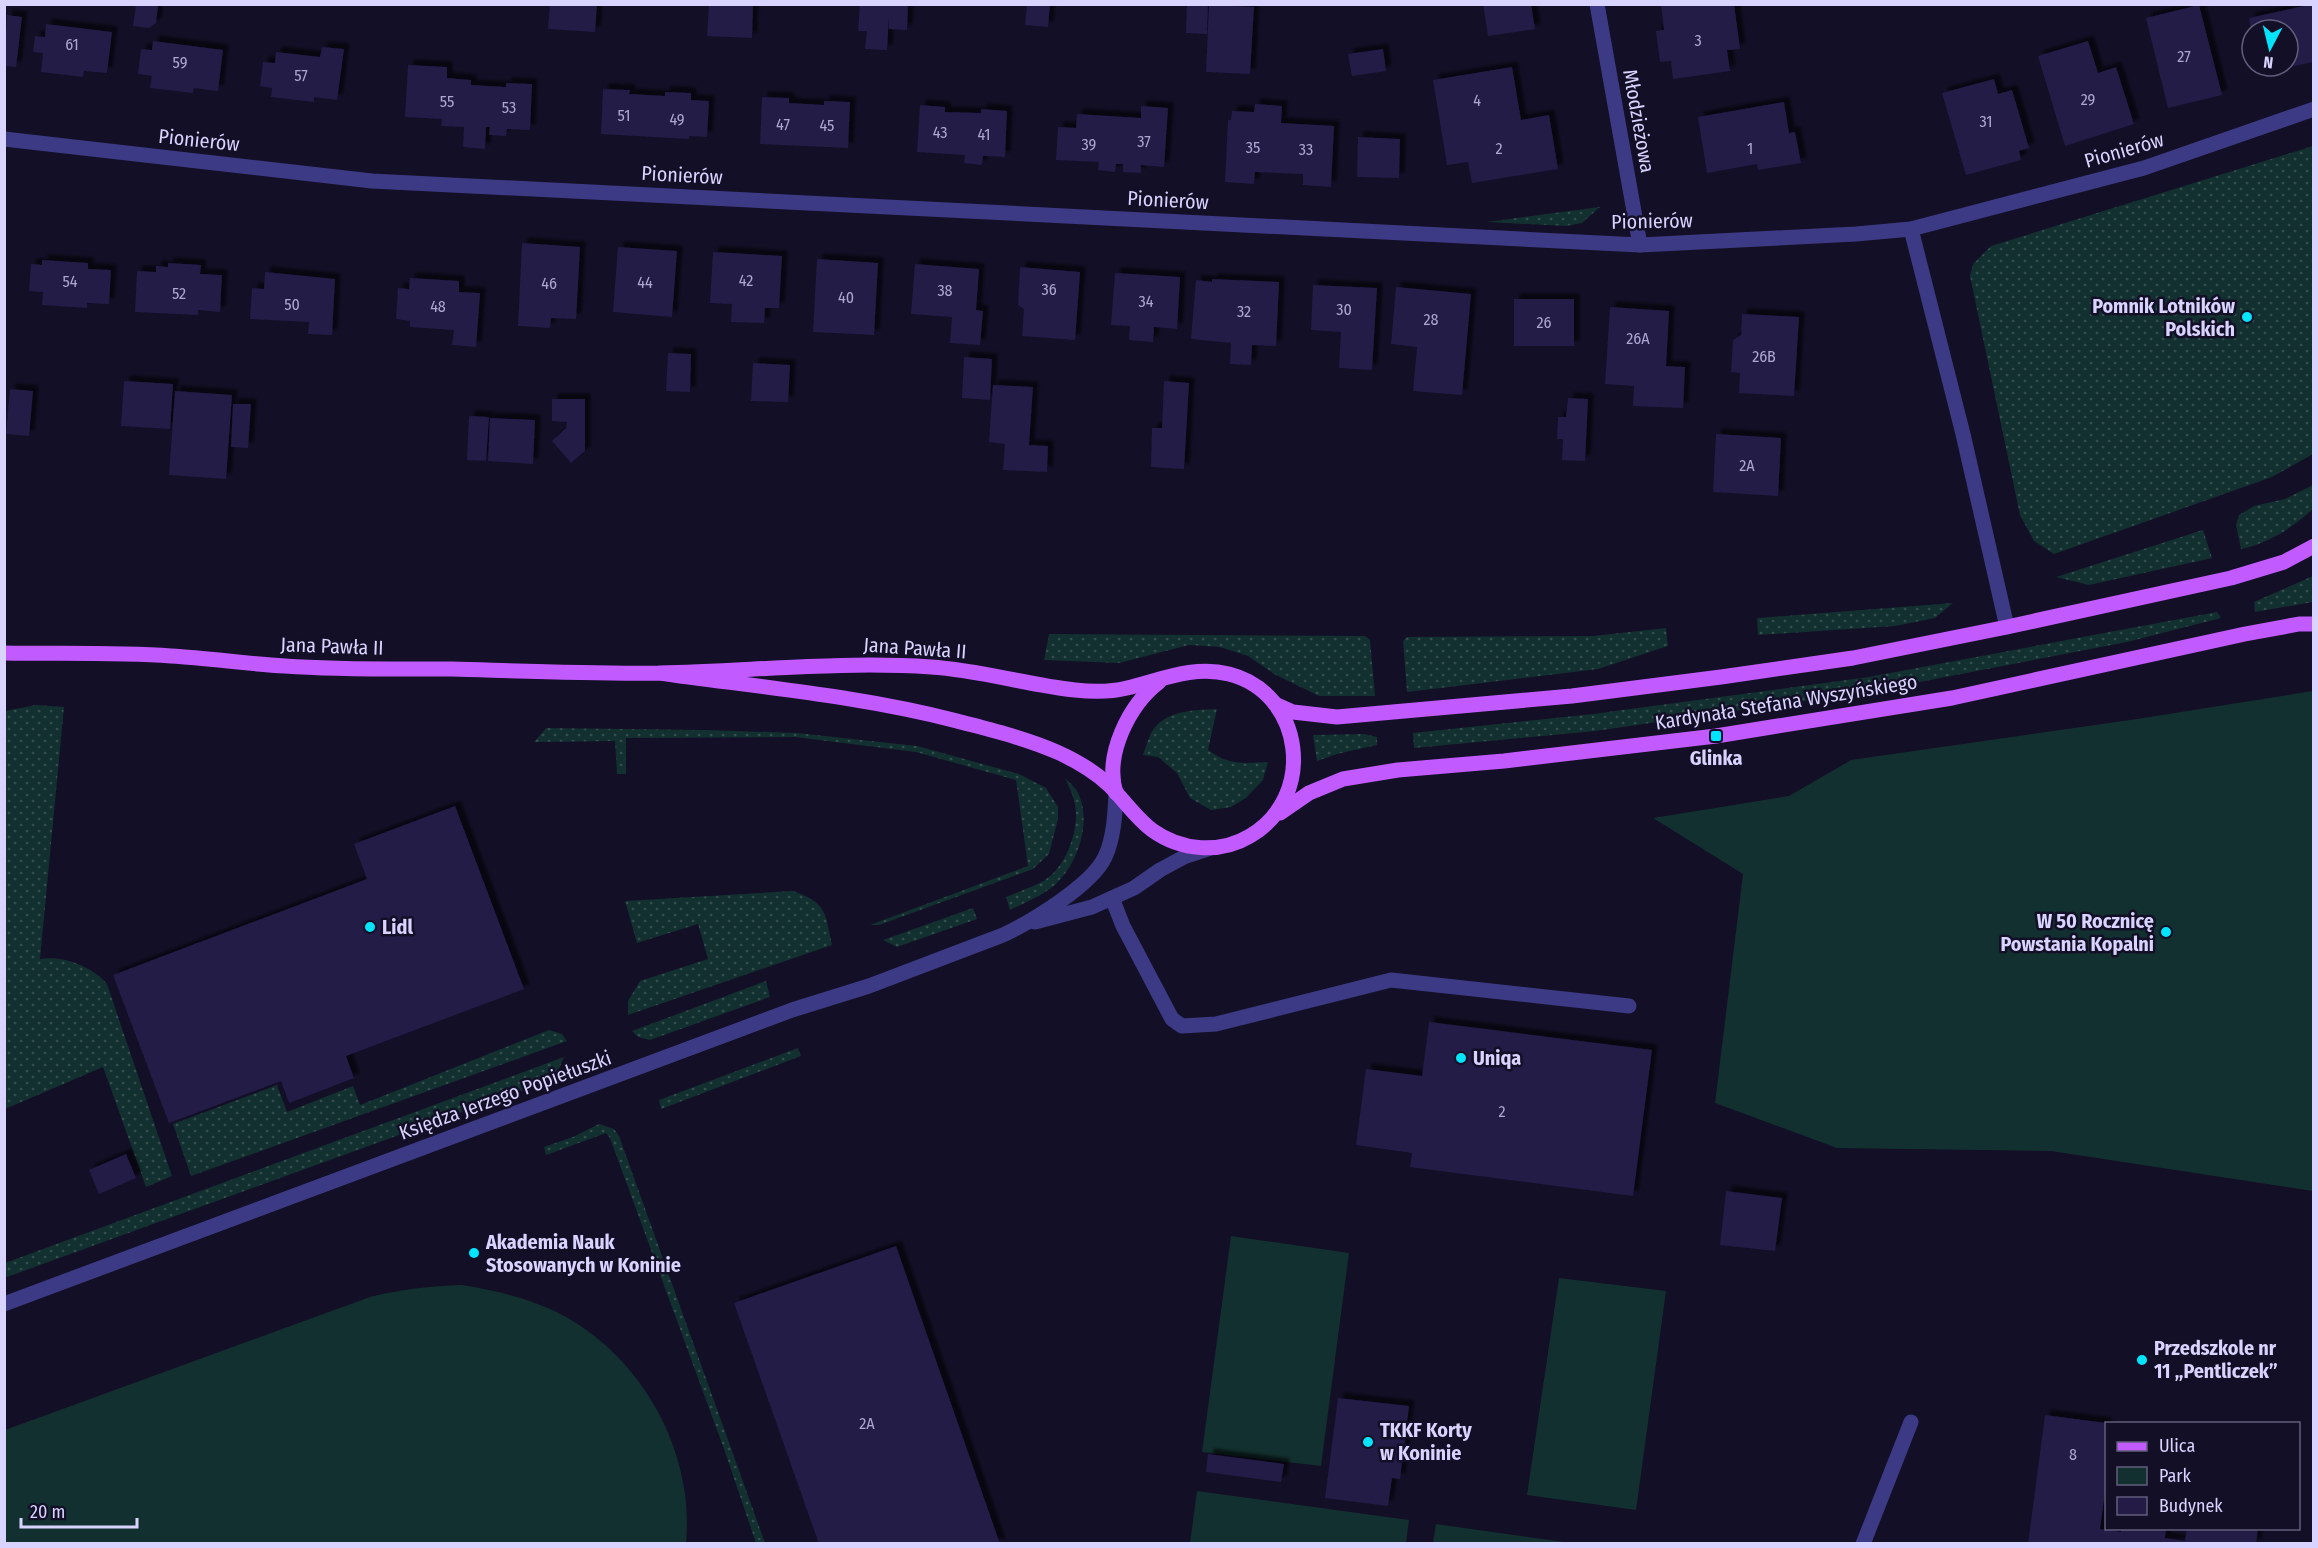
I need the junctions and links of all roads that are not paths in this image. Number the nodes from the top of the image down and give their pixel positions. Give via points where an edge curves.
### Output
1 (1597, 4) edge
2 (2313, 109) edge
3 (4, 139) edge
4 (1911, 229) junction
5 (1640, 245) junction
6 (2313, 546) edge
7 (2313, 624) edge
8 (2007, 627) junction
9 (4, 653) edge
10 (659, 673) junction
11 (1166, 676) junction
12 (1274, 703) junction
13 (1116, 793) junction
14 (1271, 820) junction
15 (1212, 848) junction
16 (1112, 898) junction
17 (1021, 927) junction
18 (1629, 1006) dead end
19 (4, 1304) edge
20 (1911, 1422) dead end
21 (1863, 1544) edge

1 - 5 street, Młodzieżowa
2 - 4 street, Pionierów via 2144,168
3 - 5 street, Pionierów via 372,181
4 - 5 street, Pionierów
4 - 8 street
6 - 8 main road, Kardynała Stefana Wyszyńskiego via 2284,562 2231,578
7 - 14 main road, Kardynała Stefana Wyszyńskiego via 2245,634 1944,700 1739,732 1343,779 1309,793
8 - 12 main road, Kardynała Stefana Wyszyńskiego via 1853,658 1572,696 1337,717 1293,712
9 - 10 main road, Jana Pawła II via 169,656 289,667
10 - 11 main road, Jana Pawła II via 894,665 938,667 1100,691 1123,689
10 - 13 main road, Jana Pawła II via 905,709 1001,732 1057,752 1106,782
11 - 12 main road via 1211,671 1233,675 1253,684
11 - 13 main road via 1147,691 1123,727 1114,771
12 - 14 main road via 1292,737 1295,759 1292,782
13 - 15 main road via 1149,828 1168,840 1189,847
13 - 17 street, Księdza Jerzego Popiełuszki via 1111,839 1097,870
14 - 15 main road via 1234,844
15 - 16 street, Księdza Jerzego Popiełuszki via 1184,857
16 - 17 street, Księdza Jerzego Popiełuszki
16 - 18 street via 1172,1019 1182,1026 1216,1024 1391,980
17 - 19 street, Księdza Jerzego Popiełuszki
20 - 21 street

